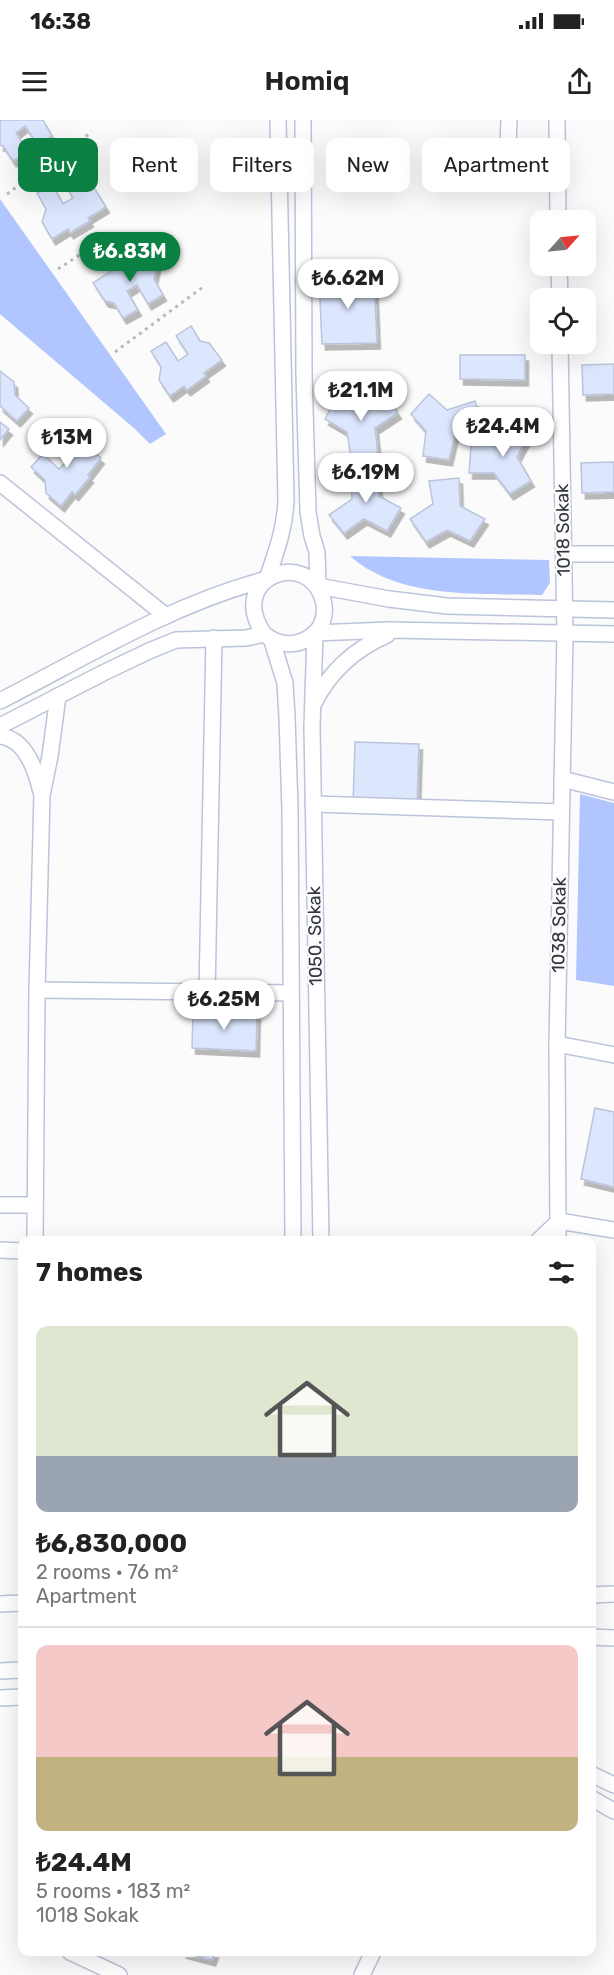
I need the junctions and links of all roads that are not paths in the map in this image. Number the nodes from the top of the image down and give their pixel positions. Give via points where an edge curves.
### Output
1 (278, 120) edge
2 (303, 120) edge
3 (509, 120) edge
4 (557, 120) edge
5 (508, 138) edge
6 (558, 210) edge
7 (560, 354) edge
8 (0, 483) edge
9 (564, 554) junction
10 (614, 554) edge
11 (267, 579) junction
12 (318, 586) junction
13 (564, 609) junction
14 (614, 609) edge
15 (166, 616) junction
16 (397, 630) junction
17 (315, 633) junction
18 (565, 634) junction
19 (614, 634) edge
20 (214, 638) junction
21 (268, 638) junction
22 (57, 696) junction
23 (0, 701) edge
24 (313, 705) junction
25 (0, 726) edge
26 (0, 736) edge
27 (562, 779) junction
28 (614, 792) edge
29 (42, 795) junction
30 (313, 804) junction
31 (561, 812) junction
32 (37, 990) junction
33 (207, 993) junction
34 (291, 993) junction
35 (557, 1044) junction
36 (614, 1055) edge
37 (0, 1205) edge
38 (35, 1205) junction
39 (558, 1221) junction
40 (614, 1230) edge
41 (35, 1236) edge
42 (293, 1236) edge
43 (321, 1236) edge
44 (542, 1236) edge
45 (558, 1236) edge
46 (0, 1250) edge
47 (18, 1251) edge
48 (614, 1594) edge
49 (596, 1595) edge
50 (18, 1603) edge
51 (0, 1605) edge
52 (596, 1637) edge
53 (614, 1638) edge
54 (18, 1670) edge
55 (0, 1671) edge
56 (18, 1697) edge
57 (0, 1698) edge
58 (596, 1776) edge
59 (614, 1785) edge
60 (596, 1801) edge
61 (614, 1811) edge
62 (79, 1956) edge
63 (371, 1956) edge
64 (119, 1975) edge
65 (362, 1975) edge

1 - 11 street via 286,500 282,538
2 - 12 street via 308,512 318,552
3 - 5 street
4 - 6 street
7 - 9 street, 1018 Sokak
8 - 15 street
9 - 10 street
9 - 13 street, 1018 Sokak
11 - 12 street via 292,572 304,575
11 - 15 street
11 - 21 street via 254,598 253,610 255,621
12 - 13 street via 436,605
12 - 17 street via 325,604
13 - 14 street
13 - 18 street, 1038 Sokak
15 - 23 street
16 - 17 street
16 - 18 street
16 - 24 street via 341,664
17 - 21 street via 292,644
17 - 24 street, 1050. Sokak
18 - 19 street
18 - 27 street, 1038 Sokak
20 - 21 street
20 - 22 street via 176,640
20 - 33 street
21 - 34 street, 1050. Sokak via 285,683
22 - 25 street
22 - 29 street
24 - 30 street, 1050. Sokak
26 - 29 street via 21,748 31,761
27 - 28 street
27 - 31 street, 1038 Sokak
29 - 32 street
30 - 31 street
30 - 43 street, 1050. Sokak
31 - 35 street, 1038 Sokak
32 - 33 street
32 - 38 street
33 - 34 street
34 - 42 street, 1050. Sokak
35 - 36 street
35 - 39 street, 1038 Sokak
37 - 38 street
38 - 41 street
39 - 40 street
39 - 44 street
39 - 45 street, 1038 Sokak
46 - 47 street
48 - 49 street
50 - 51 street
52 - 53 street
54 - 55 street
56 - 57 street
58 - 59 street
60 - 61 street
62 - 64 street
63 - 65 street

